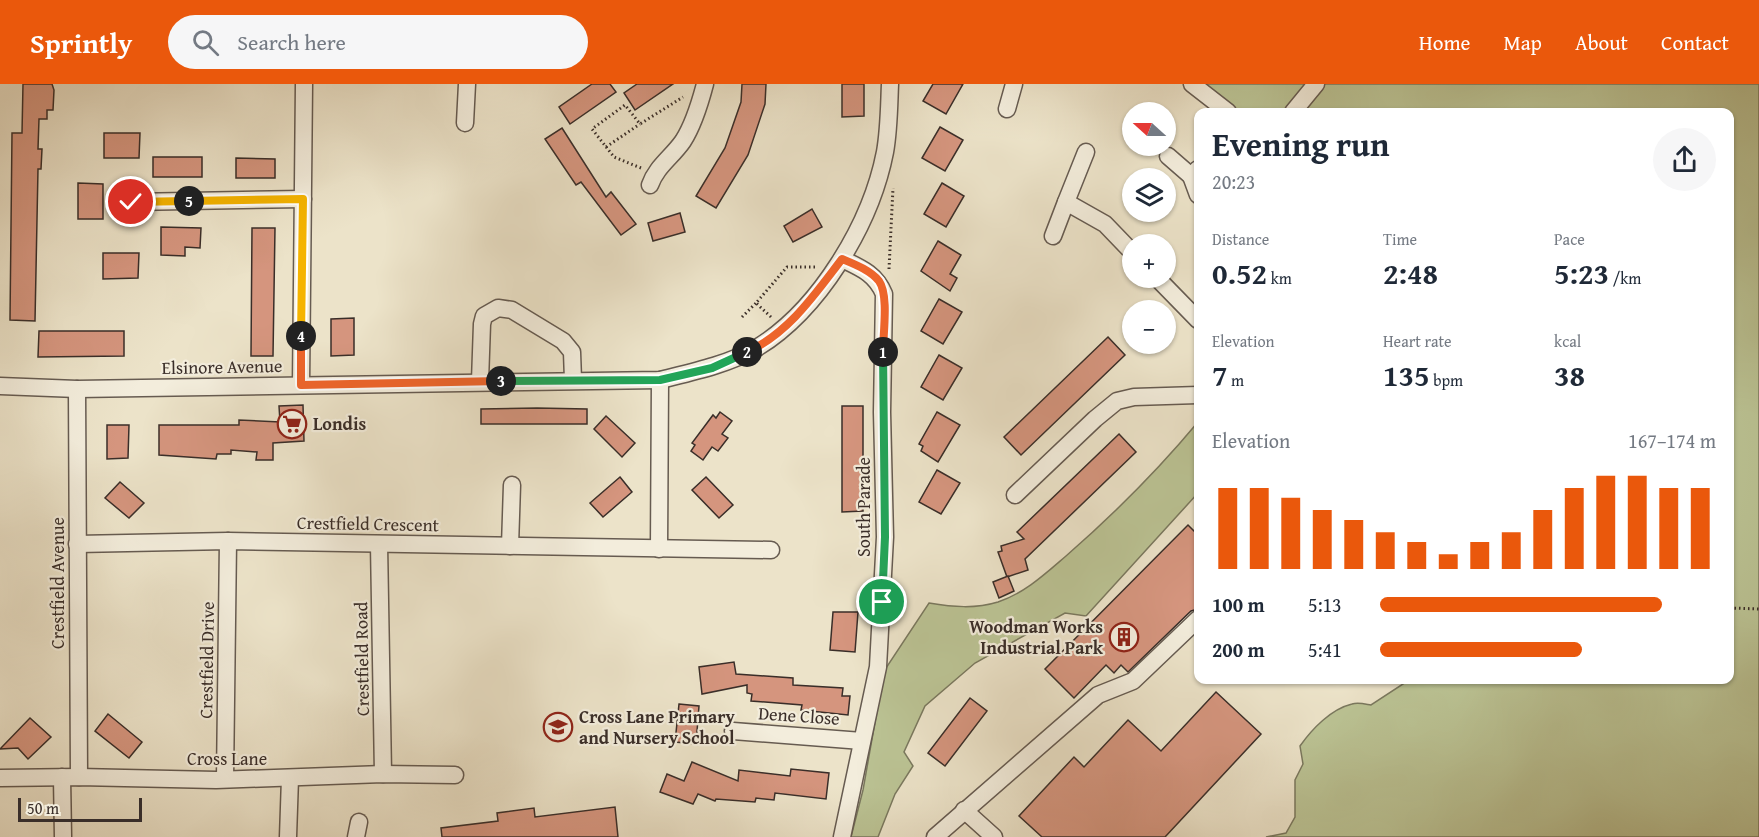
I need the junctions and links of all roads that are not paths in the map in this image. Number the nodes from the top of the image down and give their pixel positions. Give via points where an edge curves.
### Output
1 (304, 84) edge
2 (467, 84) edge
3 (705, 84) edge
4 (890, 84) edge
5 (1014, 84) edge
6 (1192, 84) edge
7 (1316, 84) edge
8 (1223, 108) edge
9 (1296, 108) edge
10 (1007, 109) dead end
11 (465, 123) dead end
12 (1086, 152) dead end
13 (1168, 156) dead end
14 (1194, 171) edge
15 (652, 179) road end
16 (303, 199) junction
17 (131, 202) dead end
18 (1066, 202) junction
19 (1053, 236) dead end
20 (1122, 242) edge
21 (839, 263) junction
22 (1167, 288) edge
23 (1194, 316) edge
24 (573, 380) junction
25 (660, 380) junction
26 (480, 381) junction
27 (301, 385) junction
28 (0, 386) edge
29 (76, 389) junction
30 (1194, 395) edge
31 (512, 485) dead end
32 (1014, 495) dead end
33 (228, 542) junction
34 (78, 544) junction
35 (379, 544) junction
36 (510, 546) junction
37 (659, 549) junction
38 (771, 550) dead end
39 (1194, 623) edge
40 (733, 731) dead end
41 (861, 741) junction
42 (384, 774) junction
43 (455, 775) dead end
44 (71, 777) junction
45 (0, 778) edge
46 (290, 778) junction
47 (225, 779) junction
48 (964, 810) junction
49 (63, 837) edge
50 (288, 837) edge
51 (842, 837) edge
52 (935, 837) edge
53 (994, 837) edge

1 - 16 street
2 - 11 street
3 - 15 street via 684,140
4 - 21 street via 885,153 864,214
5 - 10 street
6 - 8 street
7 - 9 street
12 - 18 street
13 - 14 street
16 - 17 street
16 - 27 street
18 - 19 street
18 - 20 street via 1105,224
21 - 25 street, Elsinore Avenue via 812,301 755,349 712,368
21 - 41 street, South Parade via 866,270 879,281 884,294 885,537 878,667
22 - 23 street
24 - 25 street, Elsinore Avenue
24 - 26 street, Elsinore Avenue
24 - 26 street via 572,352 563,341 512,310 498,308 484,316 482,324
25 - 37 street
26 - 27 street, Elsinore Avenue
27 - 29 street, Elsinore Avenue
28 - 29 street, Elsinore Avenue
29 - 34 street, Crestfield Avenue
30 - 32 street via 1134,397 1117,402
31 - 36 street
33 - 34 street, Crestfield Crescent
33 - 35 street, Crestfield Crescent
33 - 47 street, Crestfield Drive
34 - 44 street, Crestfield Avenue
35 - 36 street, Crestfield Crescent
35 - 42 street, Crestfield Road
36 - 37 street, Crestfield Crescent
37 - 38 street, Crestfield Crescent
39 - 48 street via 1133,681 1098,695
40 - 41 street, Dene Close
41 - 51 street, South Parade
42 - 43 street, Cross Lane
42 - 46 street, Cross Lane
44 - 45 street, Cross Lane
44 - 47 street, Cross Lane
44 - 49 street, Crestfield Avenue
46 - 47 street, Cross Lane
46 - 50 street
48 - 52 street
48 - 53 street

